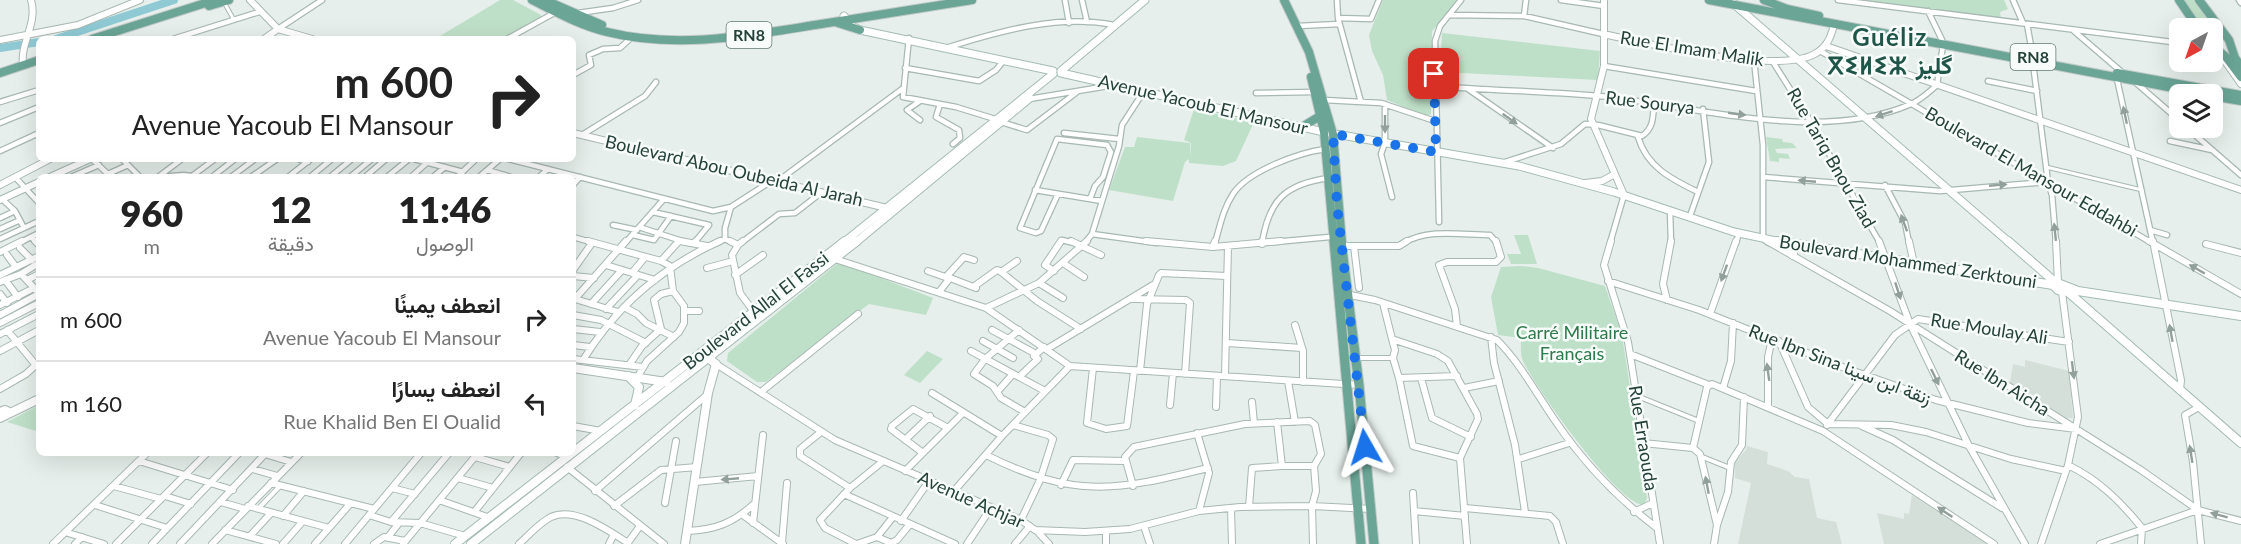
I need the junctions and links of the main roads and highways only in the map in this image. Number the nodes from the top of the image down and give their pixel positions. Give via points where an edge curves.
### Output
1 (215, 0) edge
2 (532, 0) edge
3 (545, 0) edge
4 (946, 0) edge
5 (972, 0) edge
6 (1138, 0) edge
7 (1145, 0) edge
8 (1277, 0) edge
9 (1284, 0) edge
10 (1709, 0) edge
11 (1729, 0) edge
12 (1765, 0) edge
13 (2179, 0) edge
14 (2199, 0) edge
15 (227, 2) edge
16 (1736, 6) junction
17 (854, 17) junction
18 (870, 17) junction
19 (846, 18) junction
20 (2191, 18) edge
21 (835, 22) junction
22 (1112, 24) junction
23 (862, 28) junction
24 (1298, 30) junction
25 (101, 36) edge
26 (116, 36) edge
27 (1943, 43) junction
28 (2223, 54) edge
29 (36, 58) edge
30 (1075, 59) junction
31 (2033, 60) junction
32 (1311, 64) junction
33 (2241, 66) edge
34 (0, 70) edge
35 (1057, 72) junction
36 (1081, 77) junction
37 (2241, 77) edge
38 (2169, 88) edge
39 (2241, 95) edge
40 (2223, 98) edge
41 (2241, 101) edge
42 (1320, 116) junction
43 (998, 120) junction
44 (1302, 127) junction
45 (1328, 133) junction
46 (1331, 178) junction
47 (892, 209) junction
48 (1763, 239) joint
49 (1799, 245) junction
50 (1792, 255) road end
51 (2055, 283) junction
52 (2066, 291) junction
53 (1342, 293) junction
54 (2241, 316) edge
55 (633, 377) road end
56 (670, 384) junction
57 (635, 405) junction
58 (2241, 443) edge
59 (576, 453) edge
60 (576, 454) edge
61 (573, 456) edge
62 (574, 456) edge
63 (566, 462) junction
64 (455, 544) edge
65 (471, 544) edge
66 (1361, 544) edge
67 (1374, 544) edge

1 - 25 main road
2 - 21 main road, RN8 via 593,28 670,40 708,40
3 - 19 main road, RN8 via 594,22 625,30 688,36
4 - 17 main road, RN8
5 - 18 main road, RN8
6 - 22 main road
7 - 22 main road
8 - 24 main road
9 - 24 main road
10 - 16 main road, RN8
11 - 16 main road
12 - 27 main road, RN8 via 1808,14
13 - 20 main road
14 - 33 main road via 2229,40
15 - 26 main road
16 - 27 main road, RN8
16 - 51 main road
17 - 18 main road, RN8
17 - 19 main road, RN8
17 - 23 main road
18 - 23 main road
19 - 21 main road, RN8
19 - 23 main road, Avenue Yacoub El Mansour via 853,27
21 - 23 main road
22 - 30 main road
22 - 35 main road
23 - 35 main road, Avenue Yacoub El Mansour
24 - 32 main road
27 - 31 main road, RN8
28 - 37 main road
29 - 34 main road
30 - 35 main road
30 - 36 main road via 1074,68
31 - 38 main road, RN8
31 - 39 main road, RN8
32 - 42 main road
32 - 45 main road via 1324,100
35 - 36 main road, Avenue Yacoub El Mansour
35 - 43 main road, Boulevard Allal El Fassi
35 - 43 main road, Boulevard Allal El Fassi via 1029,99
36 - 44 main road, Avenue Yacoub El Mansour
40 - 41 main road
42 - 44 main road
42 - 45 main road
43 - 47 main road, Boulevard Allal El Fassi
44 - 45 main road, Avenue Yacoub El Mansour
45 - 46 main road
45 - 46 main road via 1325,149
45 - 48 main road, Avenue Yacoub El Mansour via 1500,163 1585,183
46 - 53 main road
47 - 56 main road, Boulevard Allal El Fassi via 708,358
47 - 56 main road, Boulevard Allal El Fassi via 754,312
48 - 49 main road, Boulevard Mohammed Zerktouni
49 - 50 main road
49 - 51 main road, Boulevard Mohammed Zerktouni
51 - 52 main road
52 - 54 main road
52 - 58 main road
53 - 66 main road
53 - 67 main road via 1359,385
55 - 57 main road via 639,387
56 - 57 main road, Boulevard Allal El Fassi
56 - 60 main road, Boulevard Allal El Fassi
57 - 59 main road, Boulevard Allal El Fassi
61 - 63 main road, Boulevard Allal El Fassi
62 - 63 main road, Boulevard Allal El Fassi
63 - 64 main road, Boulevard Allal El Fassi
63 - 65 main road, Boulevard Allal El Fassi

